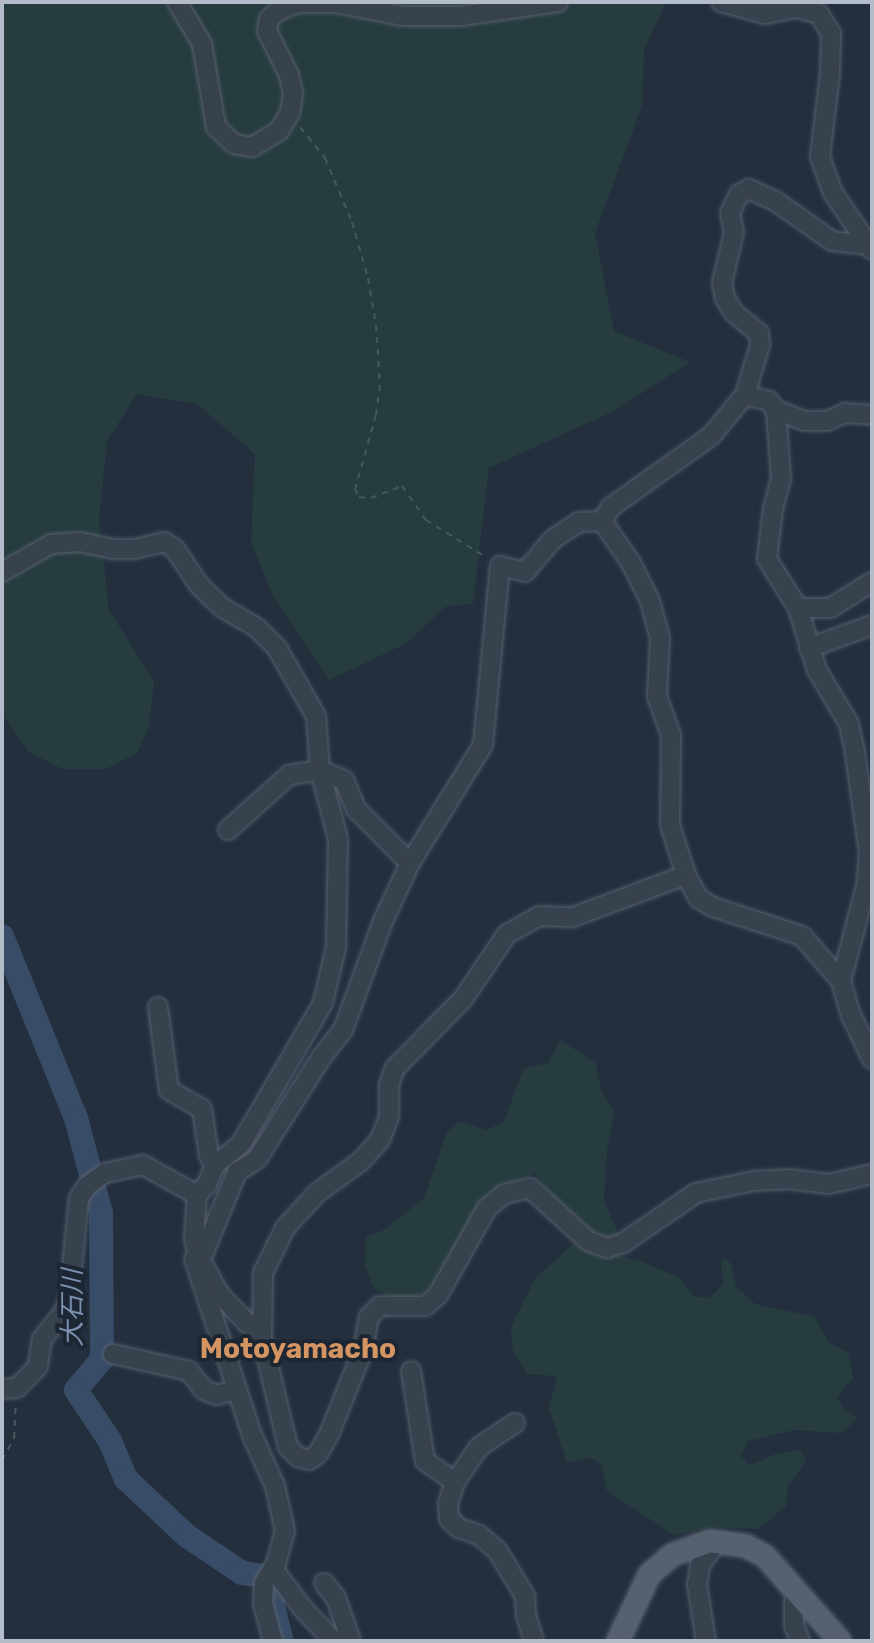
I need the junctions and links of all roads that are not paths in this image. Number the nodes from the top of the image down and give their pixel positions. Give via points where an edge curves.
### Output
1 (177, 2) edge
2 (558, 2) edge
3 (721, 2) edge
4 (870, 248) edge
5 (745, 395) junction
6 (776, 410) junction
7 (872, 415) edge
8 (602, 521) junction
9 (2, 572) edge
10 (870, 586) edge
11 (798, 608) junction
12 (872, 625) edge
13 (809, 648) junction
14 (320, 770) junction
15 (228, 830) dead end
16 (410, 863) junction
17 (686, 875) junction
18 (841, 981) junction
19 (158, 1007) dead end
20 (872, 1059) edge
21 (215, 1165) junction
22 (872, 1174) edge
23 (197, 1195) junction
24 (198, 1255) junction
25 (262, 1338) junction
26 (113, 1354) dead end
27 (411, 1371) dead end
28 (10, 1388) edge
29 (236, 1390) junction
30 (515, 1423) dead end
31 (455, 1482) junction
32 (718, 1541) junction
33 (273, 1569) junction
34 (324, 1583) dead end
35 (798, 1597) junction
36 (273, 1641) edge
37 (334, 1641) edge
38 (351, 1641) edge
39 (534, 1641) edge
40 (618, 1641) edge
41 (706, 1641) edge
42 (800, 1641) edge
43 (840, 1641) edge

1 - 2 street via 202,44 216,127 234,144 252,147 279,131 290,113 289,75 267,31 269,19 279,10 298,3 336,3 402,16 461,16
3 - 4 street via 765,14 797,8 819,14 831,33 820,157 833,193
4 - 5 street via 832,241 749,189 739,194 730,213 733,242 722,283 734,313 759,333
5 - 6 street via 769,401
5 - 8 street via 711,436 611,507
6 - 7 street via 805,421 827,421 845,413
6 - 11 street via 781,479 767,559
8 - 16 street via 579,522 553,539 525,572 500,566 483,745
8 - 17 street via 650,601 660,638 657,696 671,735 670,825
9 - 14 street via 51,544 134,549 164,542 175,549 199,585 277,648 316,716
10 - 11 street via 830,608
11 - 13 street
12 - 13 street
13 - 18 street via 849,724 869,854
14 - 15 street via 289,775
14 - 16 street via 344,780 357,810
14 - 21 street via 338,839 336,947 323,1003 241,1144
16 - 24 street via 343,1030 257,1159 237,1172 204,1252
17 - 18 street via 698,898 713,907 802,936
17 - 25 street via 573,917 539,916 507,934 463,999 395,1068 389,1117 380,1140 285,1228 263,1273
18 - 20 street
19 - 21 street via 169,1090 202,1109
21 - 23 street
22 - 25 street via 829,1184 754,1181 696,1193 623,1243 607,1248 588,1241 530,1188 504,1194 487,1208 438,1295 425,1306 380,1306 369,1317 346,1395 318,1454 309,1460 288,1447
23 - 24 street
23 - 28 street via 143,1165 105,1173 87,1186 79,1198 64,1312 42,1339 38,1366
24 - 25 street via 220,1295
24 - 29 street via 194,1259
26 - 29 street via 189,1371 204,1390 217,1395
27 - 31 street via 425,1461
29 - 33 street via 275,1486 285,1531
30 - 31 street via 479,1447
31 - 39 street via 449,1519 497,1550 525,1596
32 - 35 main road via 765,1556
32 - 40 main road via 689,1546 649,1575
32 - 41 street via 700,1565 697,1585
33 - 36 street via 264,1583 263,1603
33 - 37 street
34 - 38 street via 336,1598
35 - 42 street via 794,1626
35 - 43 main road

